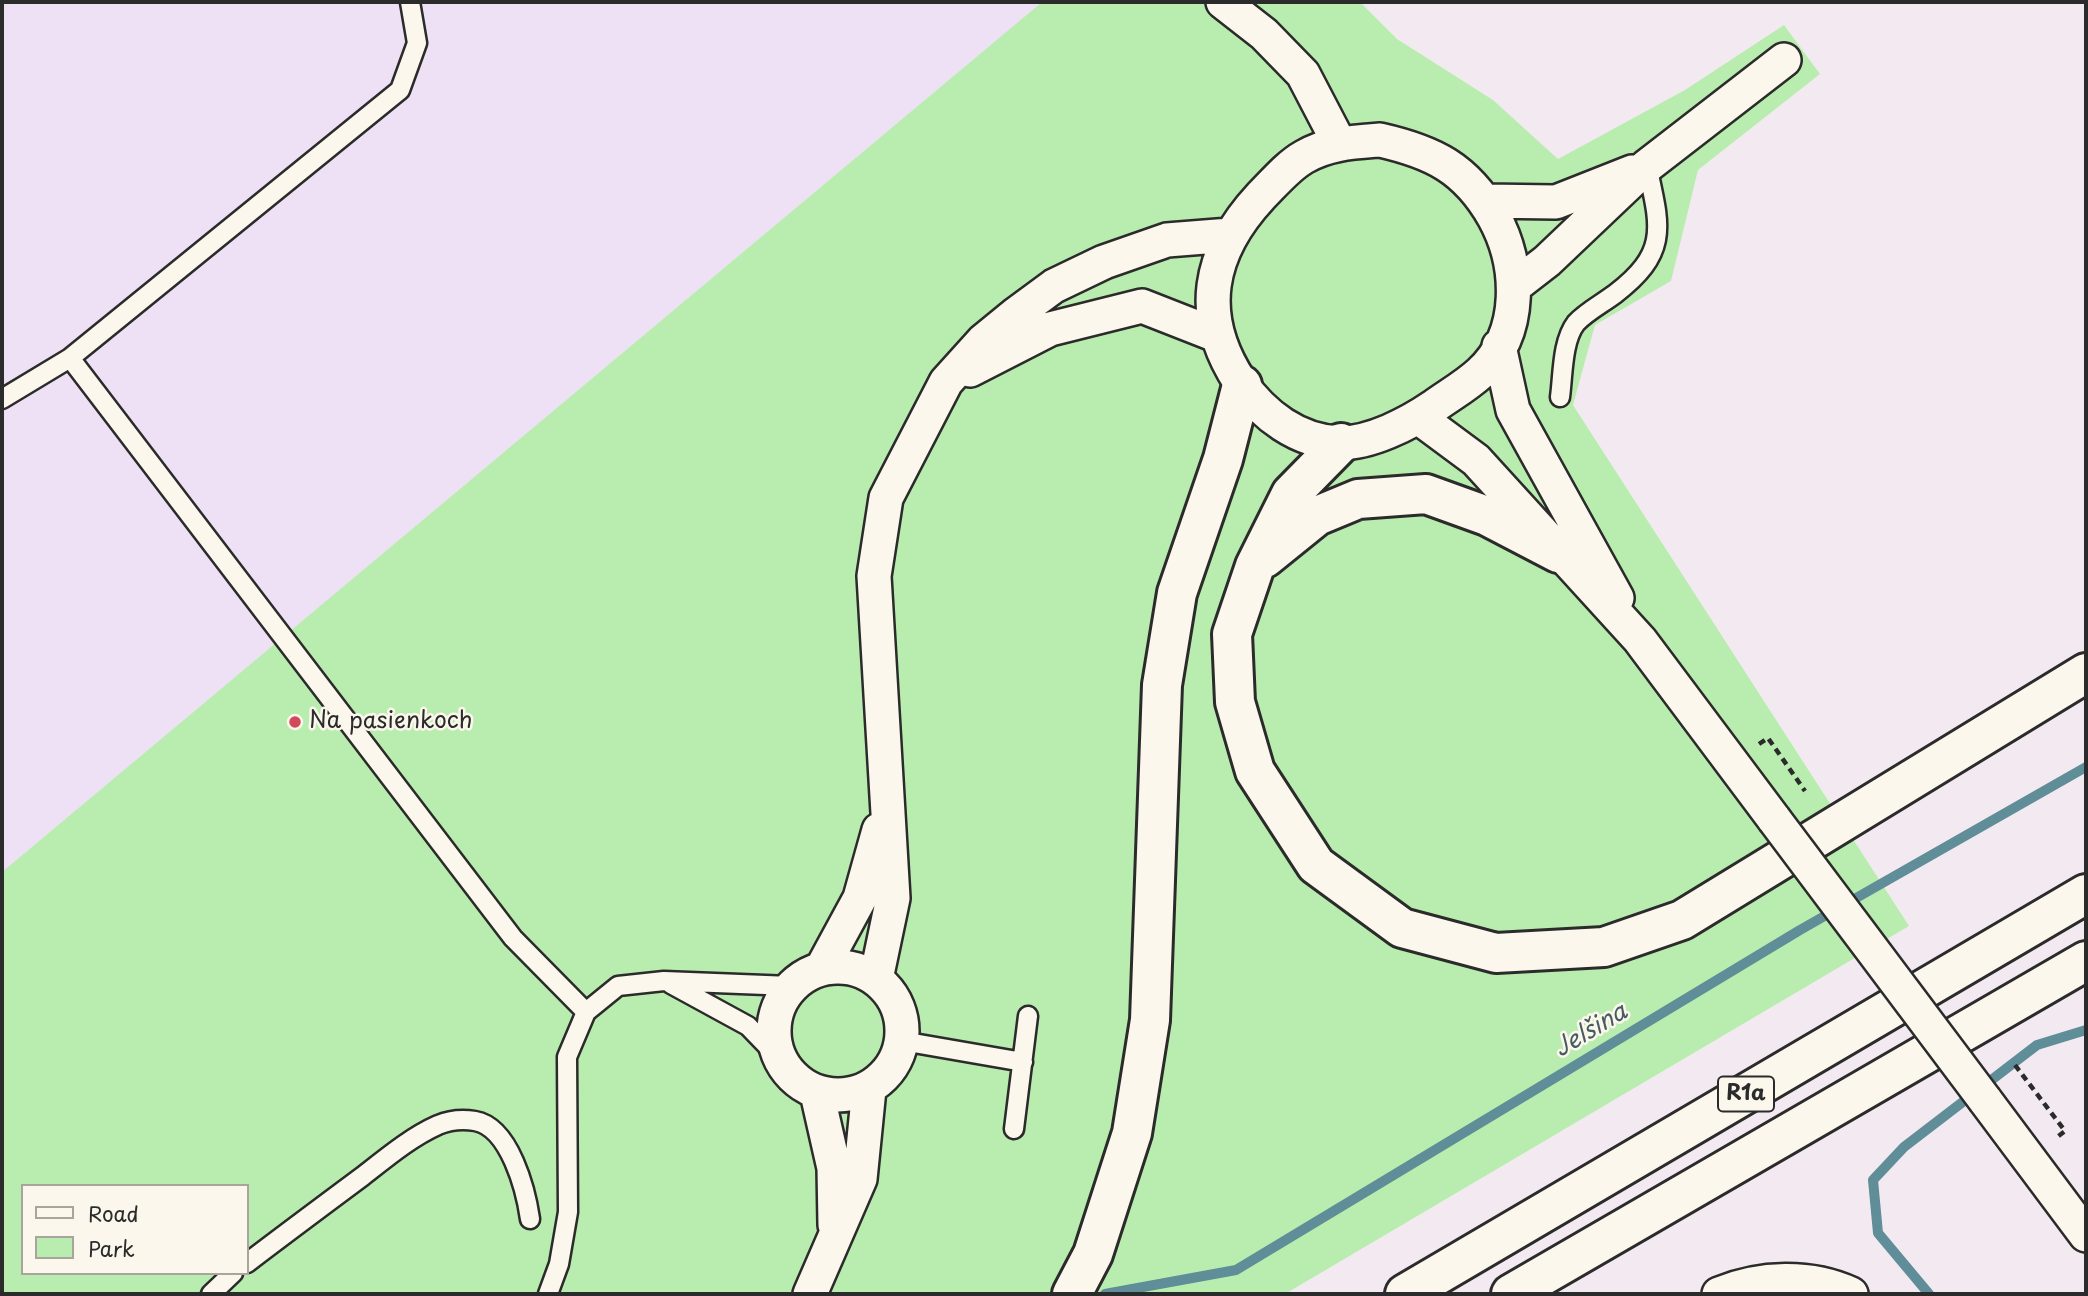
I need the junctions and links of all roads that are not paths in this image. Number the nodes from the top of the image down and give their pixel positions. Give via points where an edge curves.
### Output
1 (410, 2) edge
2 (1223, 2) edge
3 (1784, 60) dead end
4 (1339, 143) junction
5 (1647, 166) junction
6 (1485, 201) junction
7 (1230, 234) junction
8 (1516, 285) junction
9 (1216, 335) junction
10 (1499, 346) junction
11 (70, 358) junction
12 (946, 382) junction
13 (1242, 385) junction
14 (1560, 397) dead end
15 (2, 399) edge
16 (1418, 417) junction
17 (1341, 443) junction
18 (1558, 553) junction
19 (1255, 566) junction
20 (1640, 640) junction
21 (2086, 673) edge
22 (886, 808) junction
23 (2086, 894) edge
24 (2086, 961) edge
25 (822, 968) junction
26 (876, 979) junction
27 (2086, 979) edge
28 (664, 981) junction
29 (791, 986) junction
30 (2027, 996) junction
31 (586, 1012) junction
32 (1028, 1016) dead end
33 (902, 1041) junction
34 (777, 1056) junction
35 (1023, 1062) junction
36 (869, 1089) junction
37 (817, 1093) junction
38 (1014, 1129) dead end
39 (530, 1219) dead end
40 (2086, 1235) edge
41 (836, 1238) junction
42 (248, 1262) edge
43 (231, 1275) edge
44 (813, 1288) edge
45 (211, 1294) edge
46 (548, 1294) edge
47 (1072, 1294) edge
48 (1405, 1294) edge
49 (1511, 1294) edge
50 (1719, 1294) edge
51 (1852, 1294) edge

1 - 11 lane via 417,43 400,90
2 - 4 street via 1264,34 1303,74
3 - 5 street
4 - 6 street via 1381,140 1421,149 1457,170
4 - 7 street via 1304,157 1276,180
5 - 6 street via 1556,202
5 - 8 street via 1548,261
5 - 14 lane via 1659,224 1650,260 1630,282 1575,324 1566,350
6 - 8 street via 1506,239
7 - 9 street via 1217,265
7 - 12 street via 1167,240 1054,286 983,341
8 - 10 street via 1511,316
9 - 12 street via 1142,306 1050,329
9 - 13 street
10 - 16 street via 1481,372
10 - 20 street via 1513,410
11 - 15 lane
11 - 31 lane via 513,938
12 - 22 street via 886,498 874,576
13 - 17 street via 1268,415 1302,435
13 - 47 highway via 1223,459 1177,593 1163,685 1150,1020 1132,1133 1093,1254
16 - 17 street via 1383,433
16 - 18 street via 1476,460
17 - 19 highway via 1290,494
18 - 19 highway via 1487,516 1426,494 1359,499 1317,516
18 - 20 street
19 - 21 highway via 1232,634 1235,702 1255,771 1316,865 1402,928 1496,953 1604,947 1682,920
20 - 40 street, bridge
22 - 25 street via 860,898
22 - 26 street via 893,898
23 - 48 highway, R1a
24 - 30 highway, R1a
25 - 26 street via 850,968
25 - 29 street
26 - 33 street via 892,996 901,1017
27 - 30 highway
28 - 29 lane
28 - 31 lane via 618,986
28 - 34 lane via 748,1026
29 - 34 street via 778,1006 772,1031
30 - 49 highway, R1a
31 - 46 lane via 567,1057 568,1212 559,1264
32 - 35 lane
33 - 35 lane
33 - 36 street via 891,1069
34 - 37 street via 793,1079
35 - 38 lane
36 - 37 street via 844,1096
36 - 41 street via 860,1179
37 - 41 street via 834,1168
39 - 42 lane via 525,1186 495,1133 478,1121 454,1120 405,1144
41 - 44 street
43 - 45 lane
50 - 51 street via 1776,1280 1808,1281

